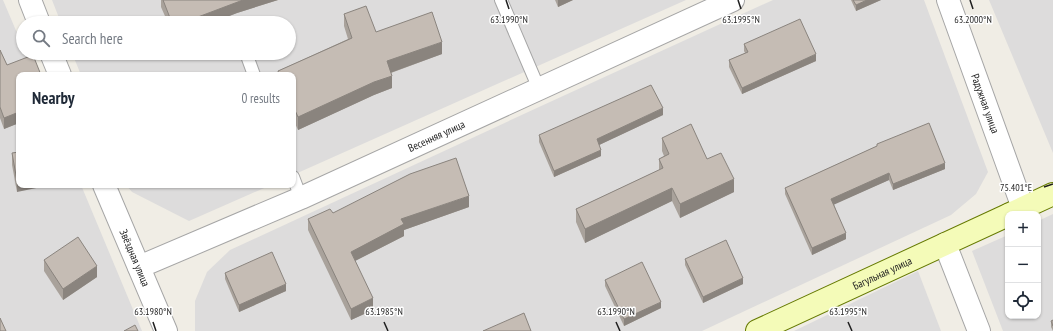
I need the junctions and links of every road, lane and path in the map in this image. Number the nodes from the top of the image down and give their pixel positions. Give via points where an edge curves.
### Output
1 (30, 0) edge
2 (501, 0) edge
3 (733, 0) edge
4 (948, 0) edge
5 (36, 16) edge
6 (54, 60) edge
7 (249, 60) edge
8 (59, 72) edge
9 (253, 72) edge
10 (539, 89) junction
11 (296, 185) edge
12 (105, 188) edge
13 (1053, 194) edge
14 (301, 198) junction
15 (1014, 211) edge
16 (1016, 211) edge
17 (1005, 216) edge
18 (945, 244) junction
19 (139, 267) junction
20 (166, 331) edge
21 (757, 331) edge
22 (979, 331) edge

1 - 5 street
2 - 10 lane
3 - 10 street, Весенняя улица
4 - 15 street, Радужная улица
6 - 8 street
7 - 9 lane
10 - 14 street, Весенняя улица
11 - 14 lane
12 - 19 street, Звёздная улица
13 - 16 street, Багульная улица
14 - 19 street, Весенняя улица
17 - 18 street, Багульная улица
18 - 21 street, Багульная улица
18 - 22 street
19 - 20 street, Звёздная улица

